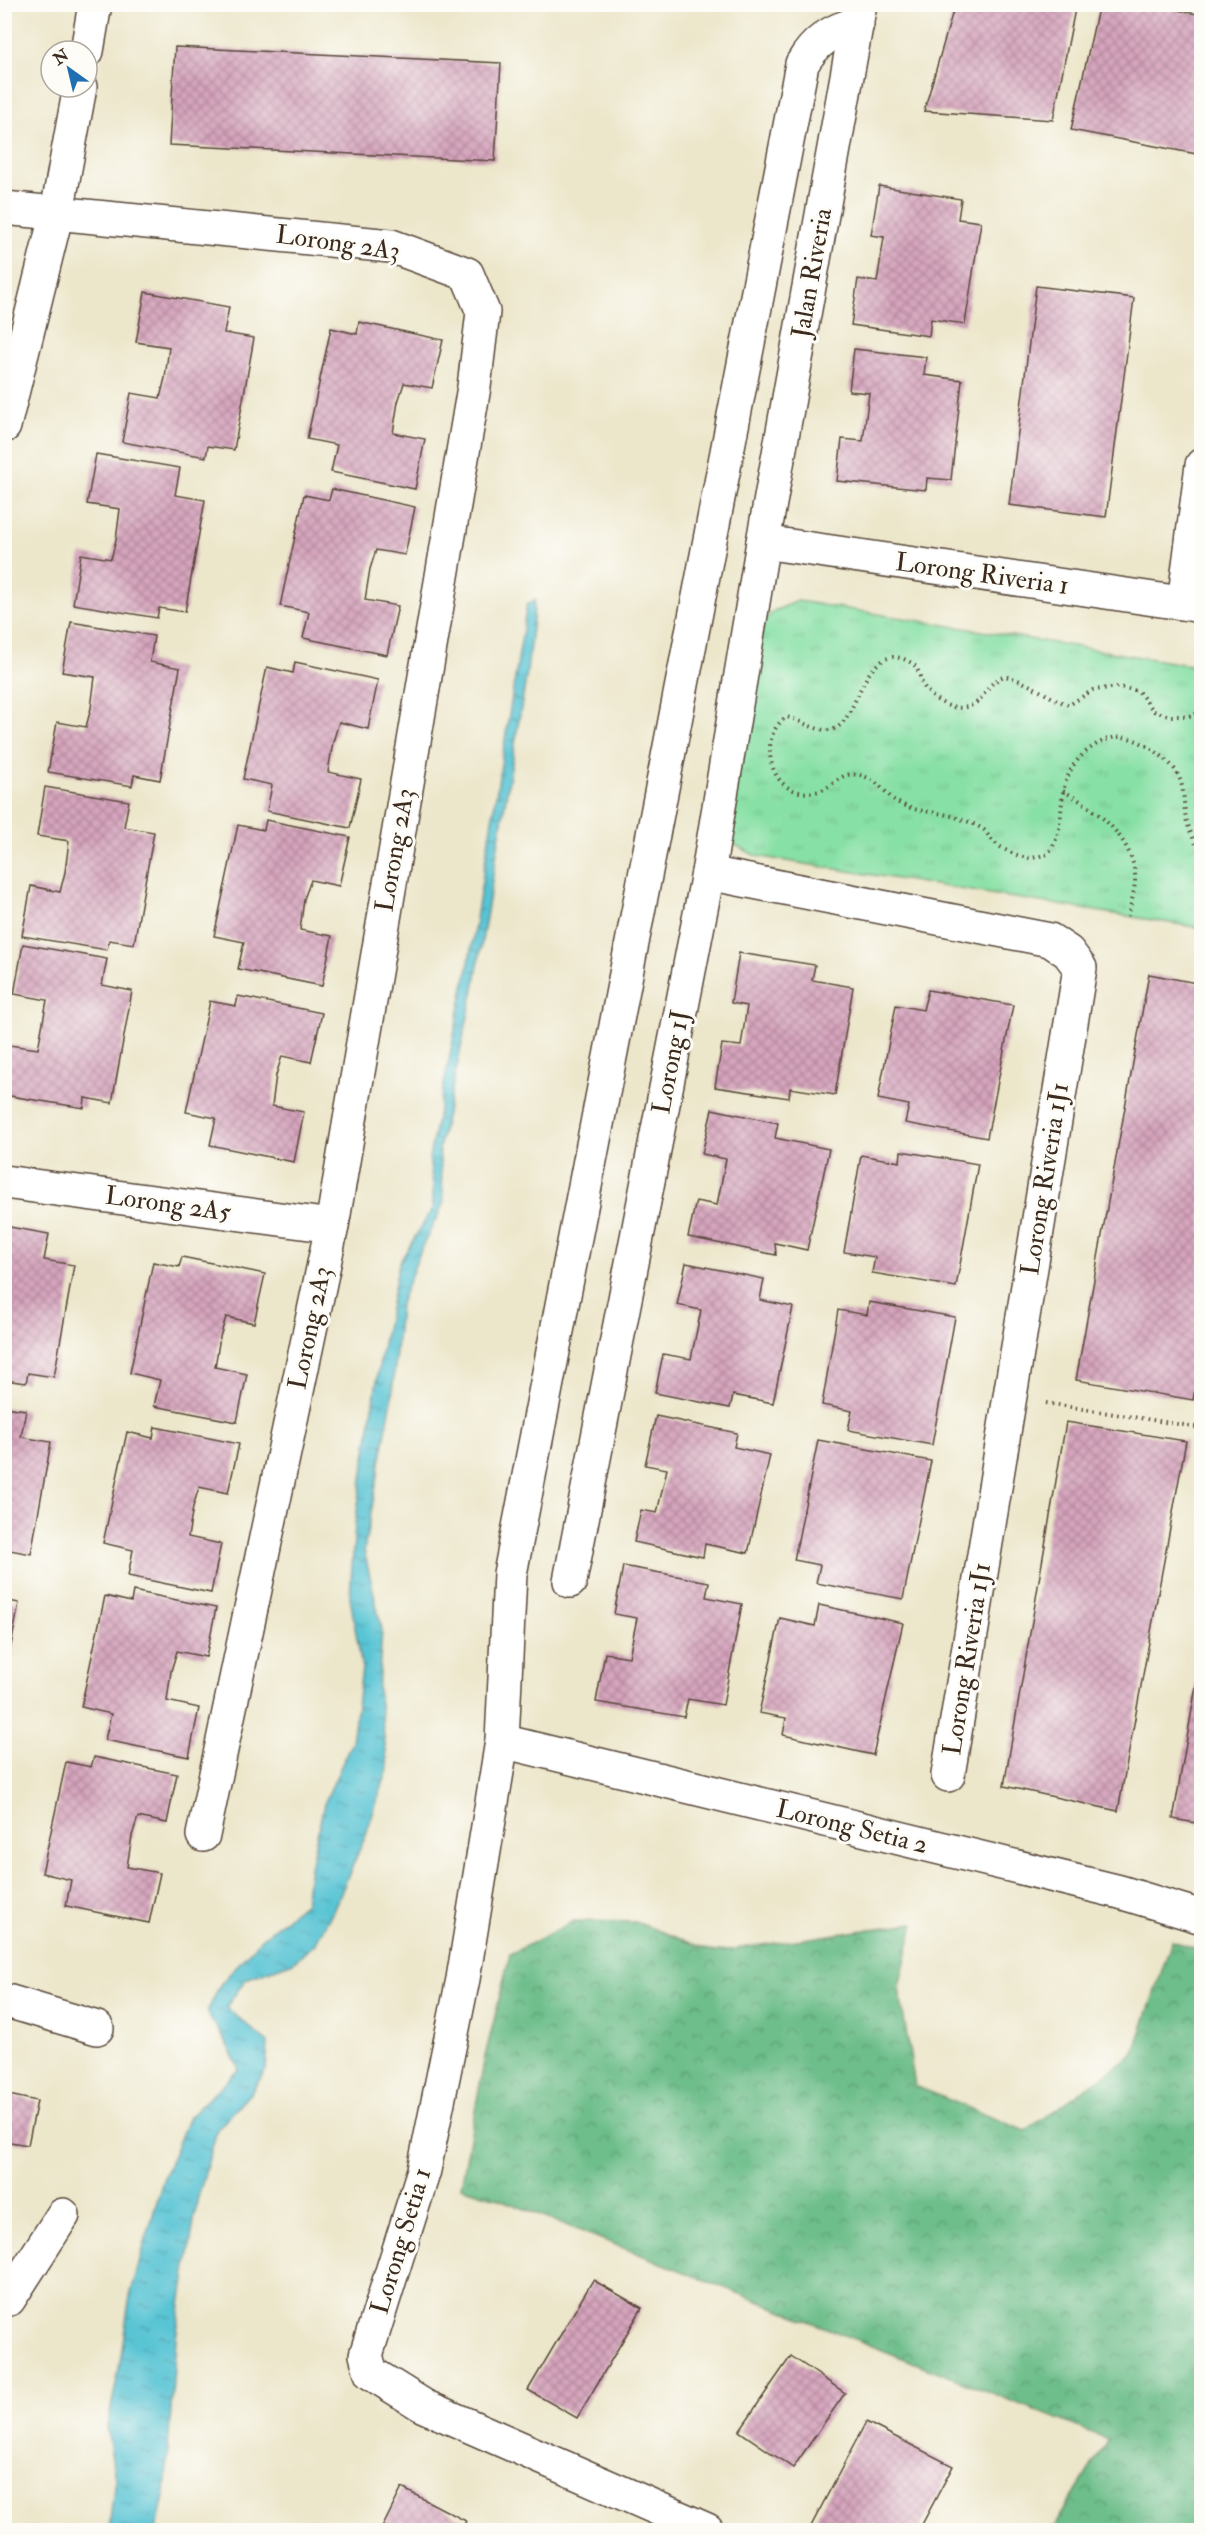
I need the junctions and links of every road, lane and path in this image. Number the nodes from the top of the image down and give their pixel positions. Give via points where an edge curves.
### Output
1 (95, 4) edge
2 (859, 14) edge
3 (89, 39) edge
4 (78, 99) edge
5 (4, 208) edge
6 (57, 212) junction
7 (4, 426) edge
8 (1202, 465) edge
9 (763, 542) junction
10 (1193, 605) edge
11 (1202, 712) edge
12 (1063, 792) junction
13 (1202, 856) edge
14 (708, 873) junction
15 (1128, 916) dead end
16 (4, 1182) edge
17 (332, 1226) junction
18 (1010, 1397) junction
19 (1202, 1428) edge
20 (570, 1581) dead end
21 (502, 1741) junction
22 (948, 1775) dead end
23 (203, 1834) dead end
24 (1202, 1917) edge
25 (4, 2000) edge
26 (97, 2028) dead end
27 (63, 2215) dead end
28 (4, 2300) edge
29 (707, 2530) edge

1 - 3 street
2 - 9 street, Jalan Riveria
2 - 21 street, Lorong Setia 1 via 826,36 802,64 510,1574
4 - 6 street
5 - 6 street, Lorong 2A3
6 - 7 street
6 - 17 street, Lorong 2A3 via 392,246 467,274 483,312 474,387
8 - 10 street
9 - 10 street, Lorong Riveria 1
9 - 14 street, Lorong 1J
11 - 12 path via 1170,716 1154,711 1138,691 1119,687 1093,690 1069,705 1004,676 974,704 954,708 936,700 924,687 916,666 894,657 872,669 841,724 833,730 821,730 786,717 771,737 770,765 791,789 801,793 821,791 845,776 859,775 881,786 899,804 969,822 994,843 1030,858 1048,854 1058,841
12 - 13 path via 1072,767 1107,740 1121,737 1150,747 1178,773 1186,818
12 - 15 path via 1086,803 1114,830 1131,857 1135,876
14 - 18 street, Lorong Riveria 1J1 via 1050,940 1068,952 1080,968
14 - 20 street, Lorong 1J
16 - 17 street, Lorong 2A5
17 - 23 street, Lorong 2A3
18 - 19 path
18 - 22 street, Lorong Riveria 1J1
21 - 24 street, Lorong Setia 2 via 1120,1892
21 - 29 street, Lorong Setia 1 via 463,1979 424,2170 366,2355 371,2373 424,2406
25 - 26 street
27 - 28 street via 9,2299

